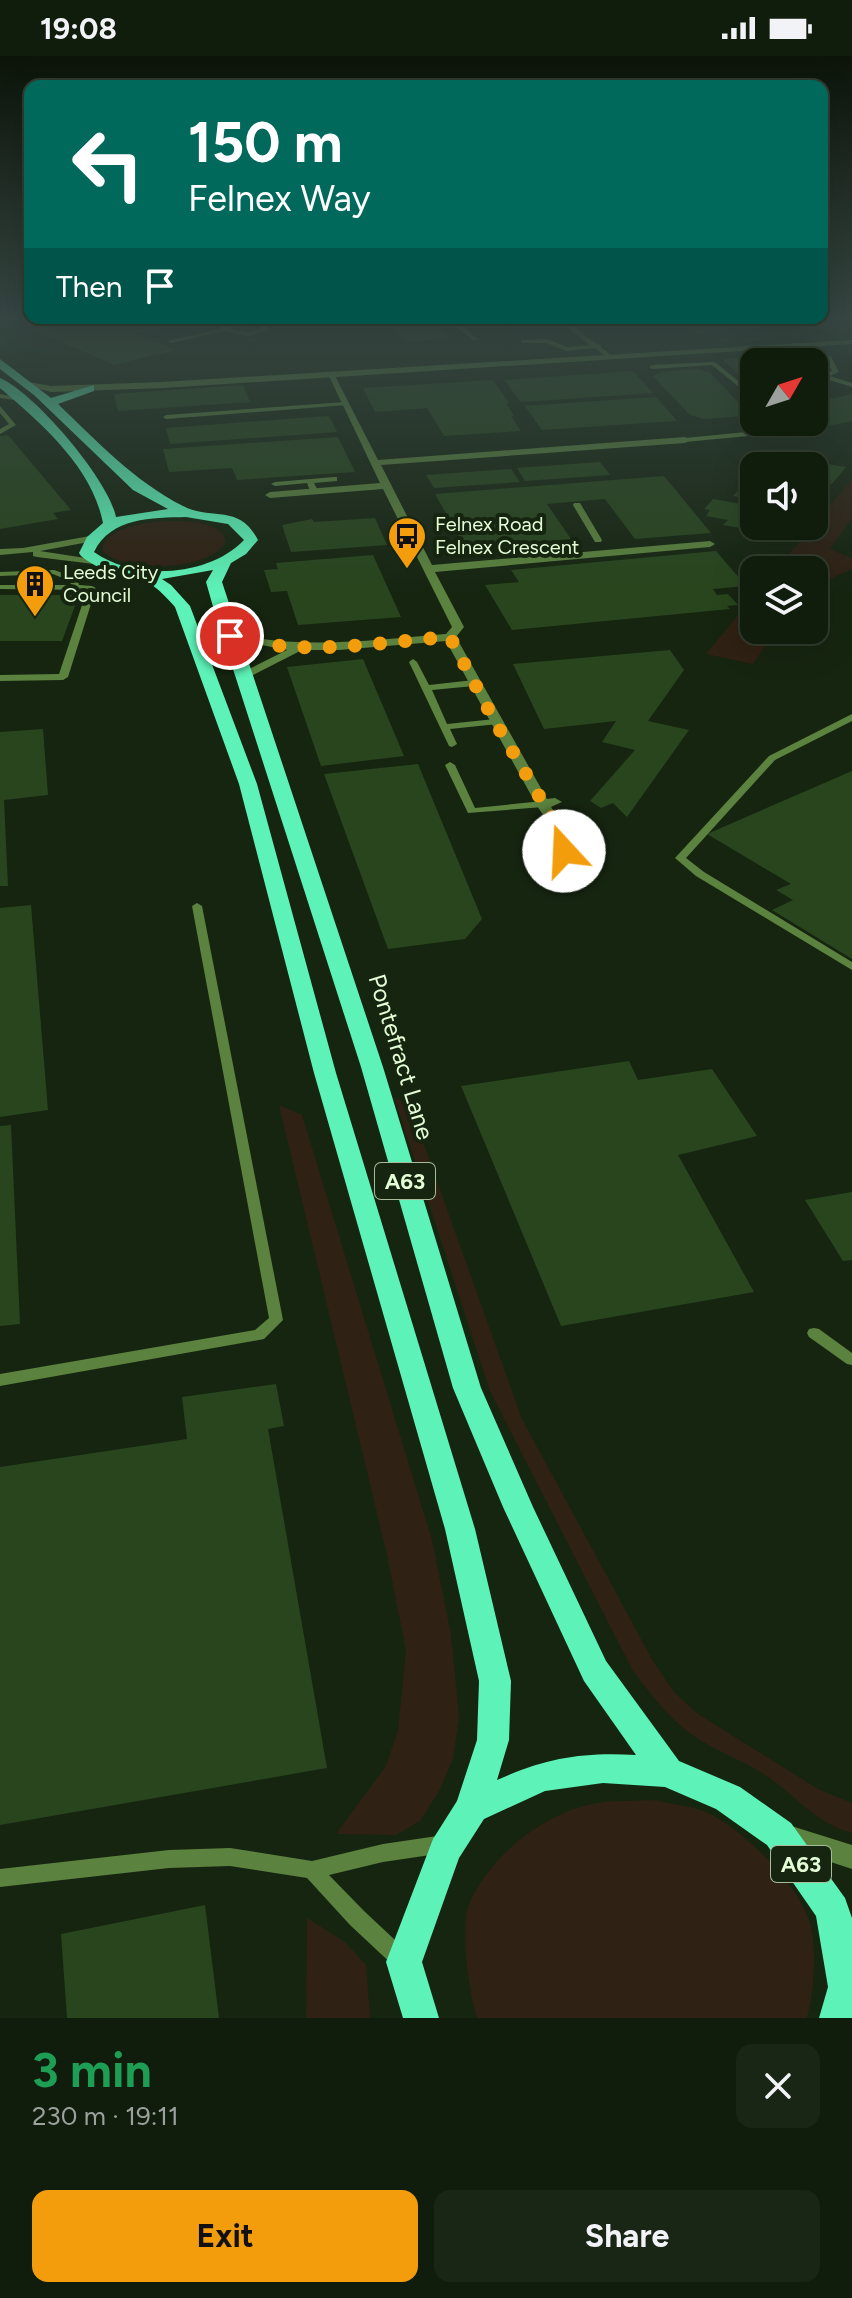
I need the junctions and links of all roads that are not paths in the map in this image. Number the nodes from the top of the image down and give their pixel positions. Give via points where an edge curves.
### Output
1 (0, 408) edge
2 (30, 409) edge
3 (55, 409) edge
4 (282, 409) edge
5 (347, 409) edge
6 (166, 417) dead end
7 (0, 432) edge
8 (742, 436) edge
9 (685, 440) joint
10 (375, 463) junction
11 (334, 479) dead end
12 (275, 484) dead end
13 (311, 486) junction
14 (386, 486) junction
15 (270, 495) dead end
16 (577, 505) dead end
17 (186, 513) junction
18 (110, 523) junction
19 (90, 539) junction
20 (598, 540) joint
21 (710, 544) dead end
22 (23, 551) junction
23 (0, 552) edge
24 (605, 553) junction
25 (98, 563) junction
26 (224, 563) junction
27 (428, 569) junction
28 (0, 574) edge
29 (144, 575) junction
30 (0, 587) edge
31 (75, 588) junction
32 (230, 636) junction
33 (450, 637) junction
34 (297, 649) junction
35 (413, 662) dead end
36 (243, 675) junction
37 (0, 678) edge
38 (474, 683) junction
39 (426, 688) junction
40 (852, 717) edge
41 (495, 722) junction
42 (444, 727) junction
43 (452, 744) dead end
44 (450, 765) dead end
45 (549, 803) junction
46 (557, 826) joint
47 (564, 851) dead end
48 (197, 906) dead end
49 (852, 967) edge
50 (814, 1333) dead end
51 (852, 1360) edge
52 (0, 1380) edge
53 (667, 1772) junction
54 (472, 1808) junction
55 (779, 1834) junction
56 (450, 1843) junction
57 (852, 1857) edge
58 (312, 1870) junction
59 (0, 1878) edge
60 (404, 1962) junction
61 (845, 1996) edge
62 (421, 2018) edge

1 - 7 lane via 13,425
2 - 18 highway via 98,488 110,510
3 - 17 highway via 138,487
4 - 6 lane
5 - 10 street
8 - 9 lane
9 - 10 street
10 - 14 street
11 - 13 lane
12 - 13 lane
13 - 14 street
13 - 15 street
14 - 27 street
16 - 20 lane
17 - 18 highway
17 - 26 highway via 222,517 248,532 251,540 245,549
18 - 19 highway
19 - 22 street
19 - 25 highway via 86,553
20 - 24 street
21 - 24 street
22 - 23 street
22 - 25 street
24 - 27 street
25 - 29 highway, A63
26 - 29 highway, A63
26 - 32 highway, Pontefract Lane / A63 via 214,582
27 - 33 street via 458,627
28 - 31 lane via 54,572 74,580
29 - 54 highway, A63 via 182,606 248,784 328,1084 460,1529 495,1681 493,1740
30 - 31 lane
31 - 37 lane via 92,588 63,677
32 - 34 street
32 - 36 highway, Pontefract Lane / A63
33 - 34 street
33 - 38 street
34 - 36 street
35 - 39 lane
36 - 53 highway, Pontefract Lane / A63 via 372,1067 467,1388 595,1671
38 - 39 lane
38 - 41 street
39 - 42 lane
40 - 49 lane via 772,758 680,858
41 - 42 lane
41 - 45 street
42 - 43 lane
44 - 45 lane via 472,811
45 - 46 street
46 - 47 lane via 555,839
48 - 52 lane via 276,1320 259,1335
50 - 51 lane
53 - 54 highway, A63 via 603,1768 542,1776
53 - 55 highway, A63 via 728,1798
54 - 56 highway, A63
55 - 57 street
55 - 61 highway, A63 via 833,1910
56 - 58 lane
56 - 60 highway, A63
58 - 59 lane via 230,1857
58 - 60 lane
60 - 62 highway

